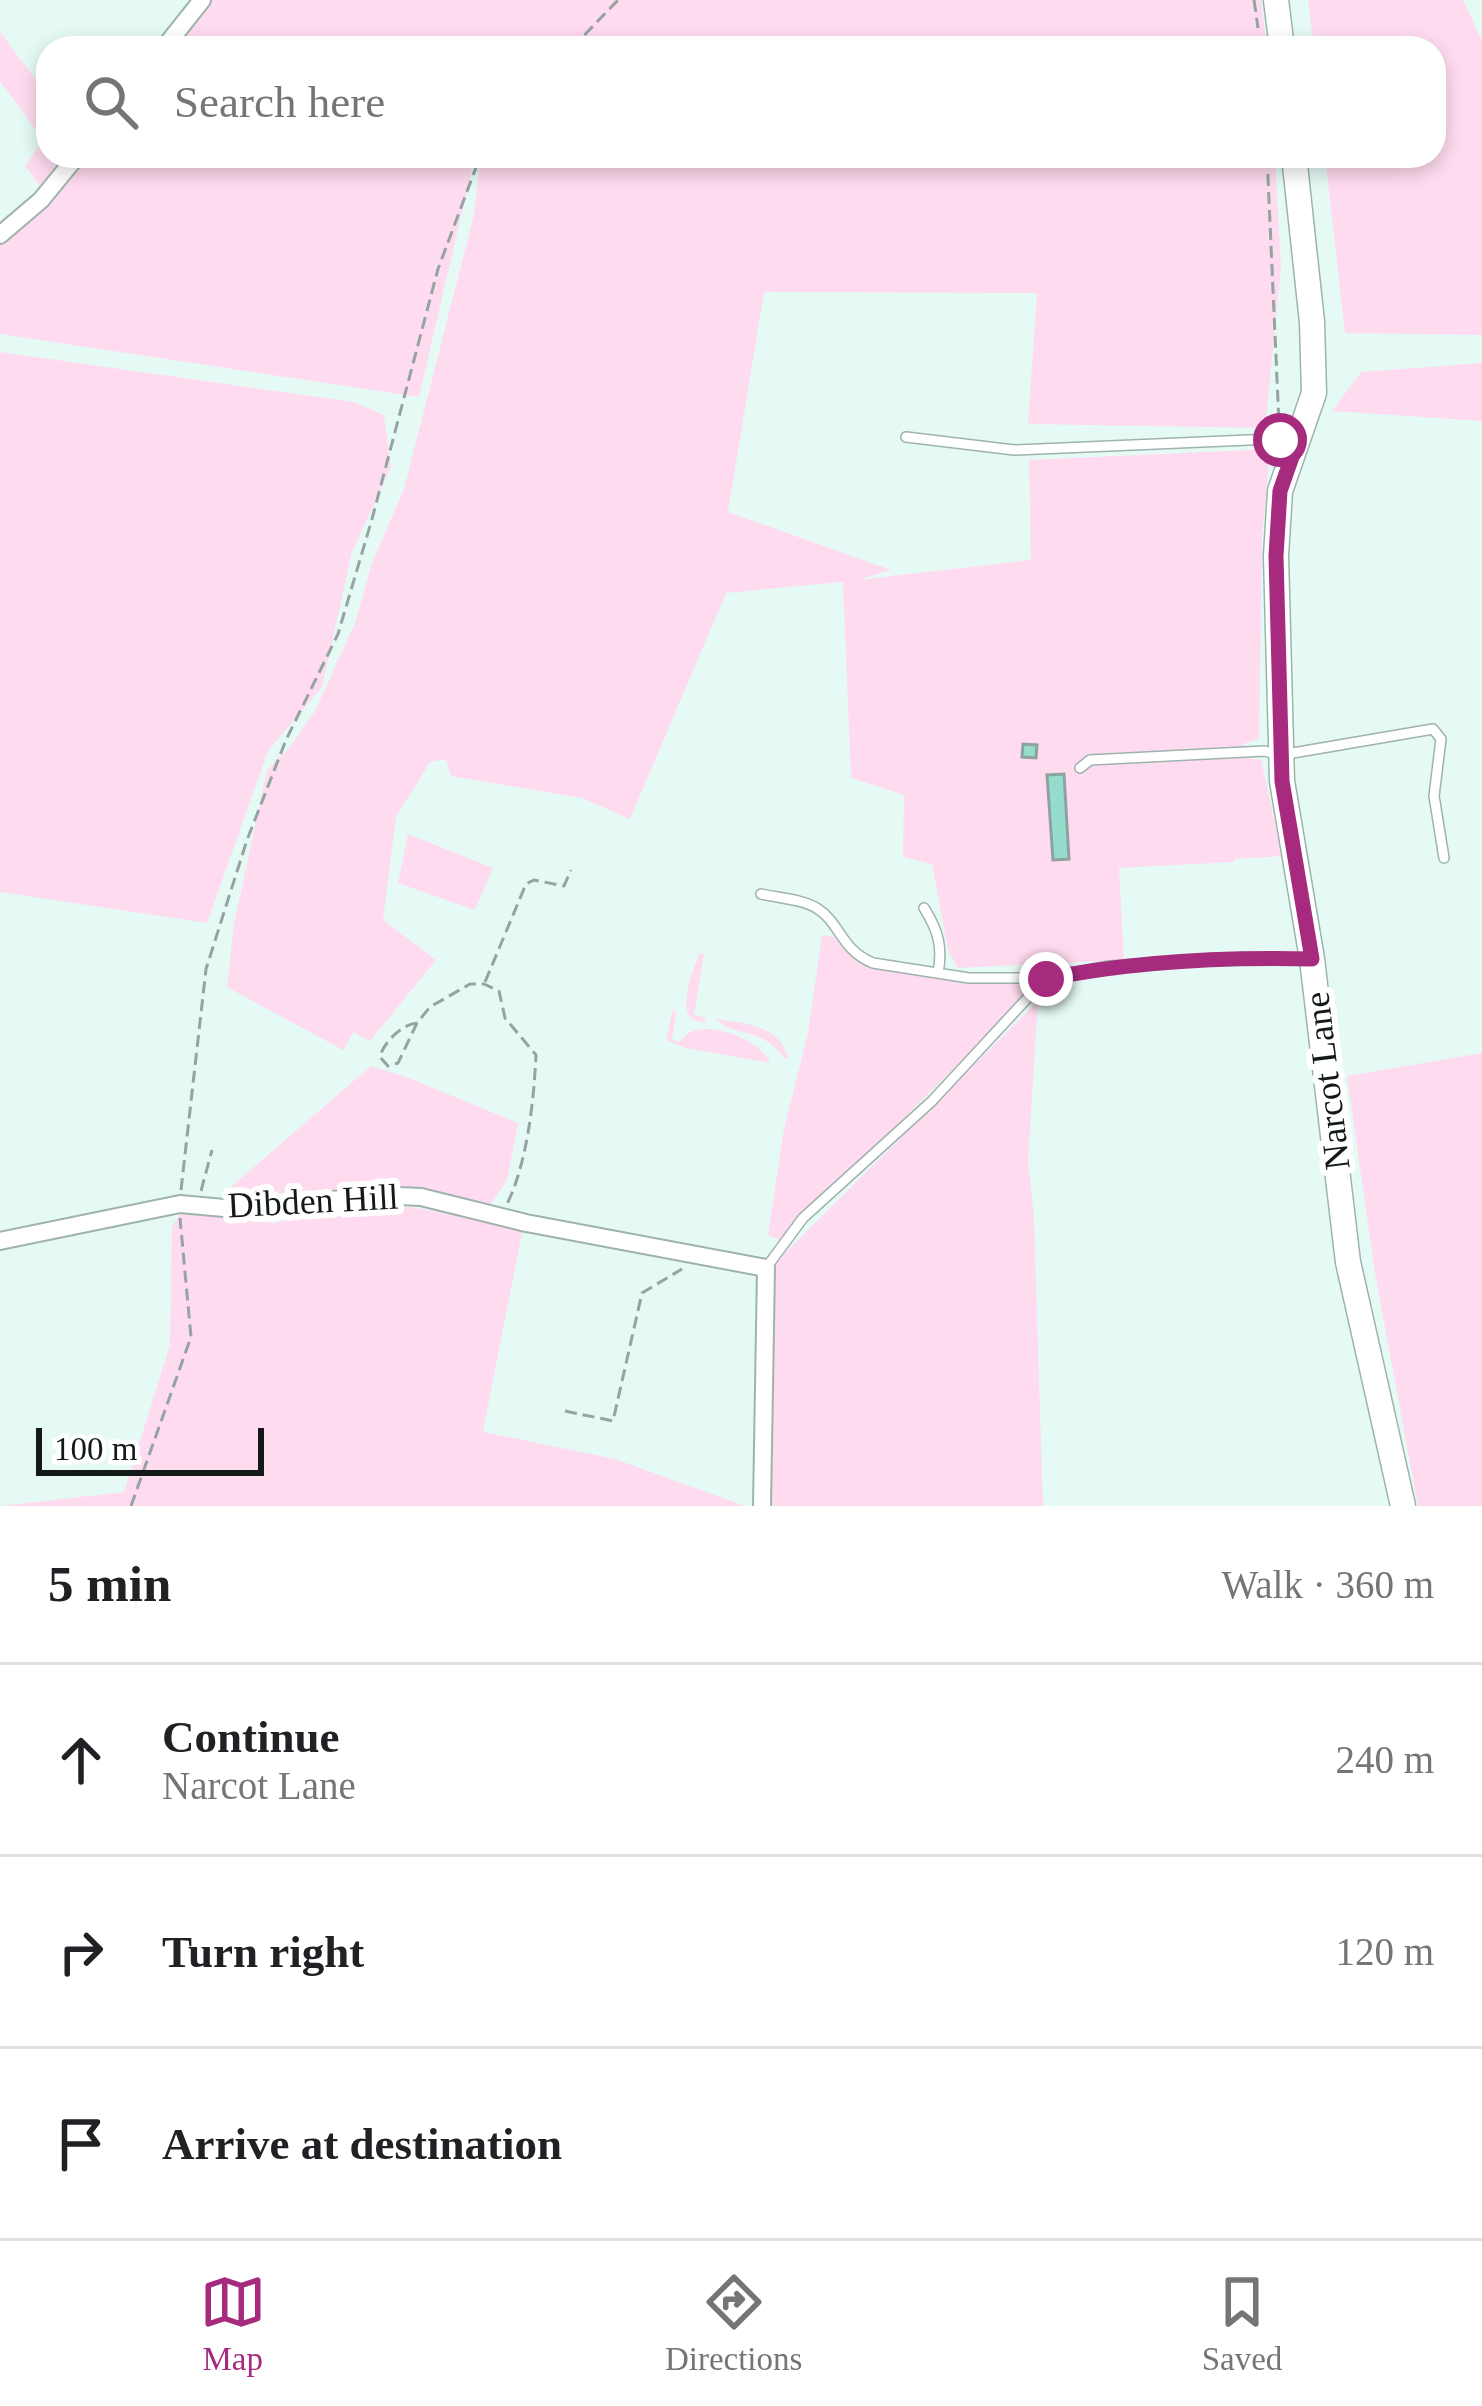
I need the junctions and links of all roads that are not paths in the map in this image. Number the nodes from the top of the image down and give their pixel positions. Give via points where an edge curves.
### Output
1 (202, 0) edge
2 (1276, 0) edge
3 (174, 36) edge
4 (1280, 36) edge
5 (67, 168) edge
6 (1295, 168) edge
7 (0, 235) edge
8 (906, 436) dead end
9 (1299, 437) junction
10 (1281, 755) junction
11 (1080, 768) dead end
12 (1444, 859) dead end
13 (760, 894) dead end
14 (924, 908) dead end
15 (1312, 959) junction
16 (938, 973) junction
17 (1046, 979) junction
18 (0, 1241) edge
19 (766, 1268) junction
20 (763, 1506) edge
21 (1403, 1506) edge

1 - 3 street
2 - 4 street
5 - 7 street
6 - 9 street, Narcot Lane via 1314,393
8 - 9 lane via 1015,450
9 - 10 street, Narcot Lane via 1280,491 1276,556
10 - 11 lane via 1090,760
10 - 12 lane via 1436,730 1442,742 1434,796
10 - 15 street, Narcot Lane
13 - 16 lane via 820,909 859,957
14 - 16 lane via 937,929
15 - 17 lane via 1108,966
15 - 21 street, Narcot Lane via 1348,1262
16 - 17 lane
17 - 19 lane via 932,1101 803,1217
18 - 19 street, Dibden Hill via 188,1204 246,1210 377,1195 421,1197
19 - 20 street

